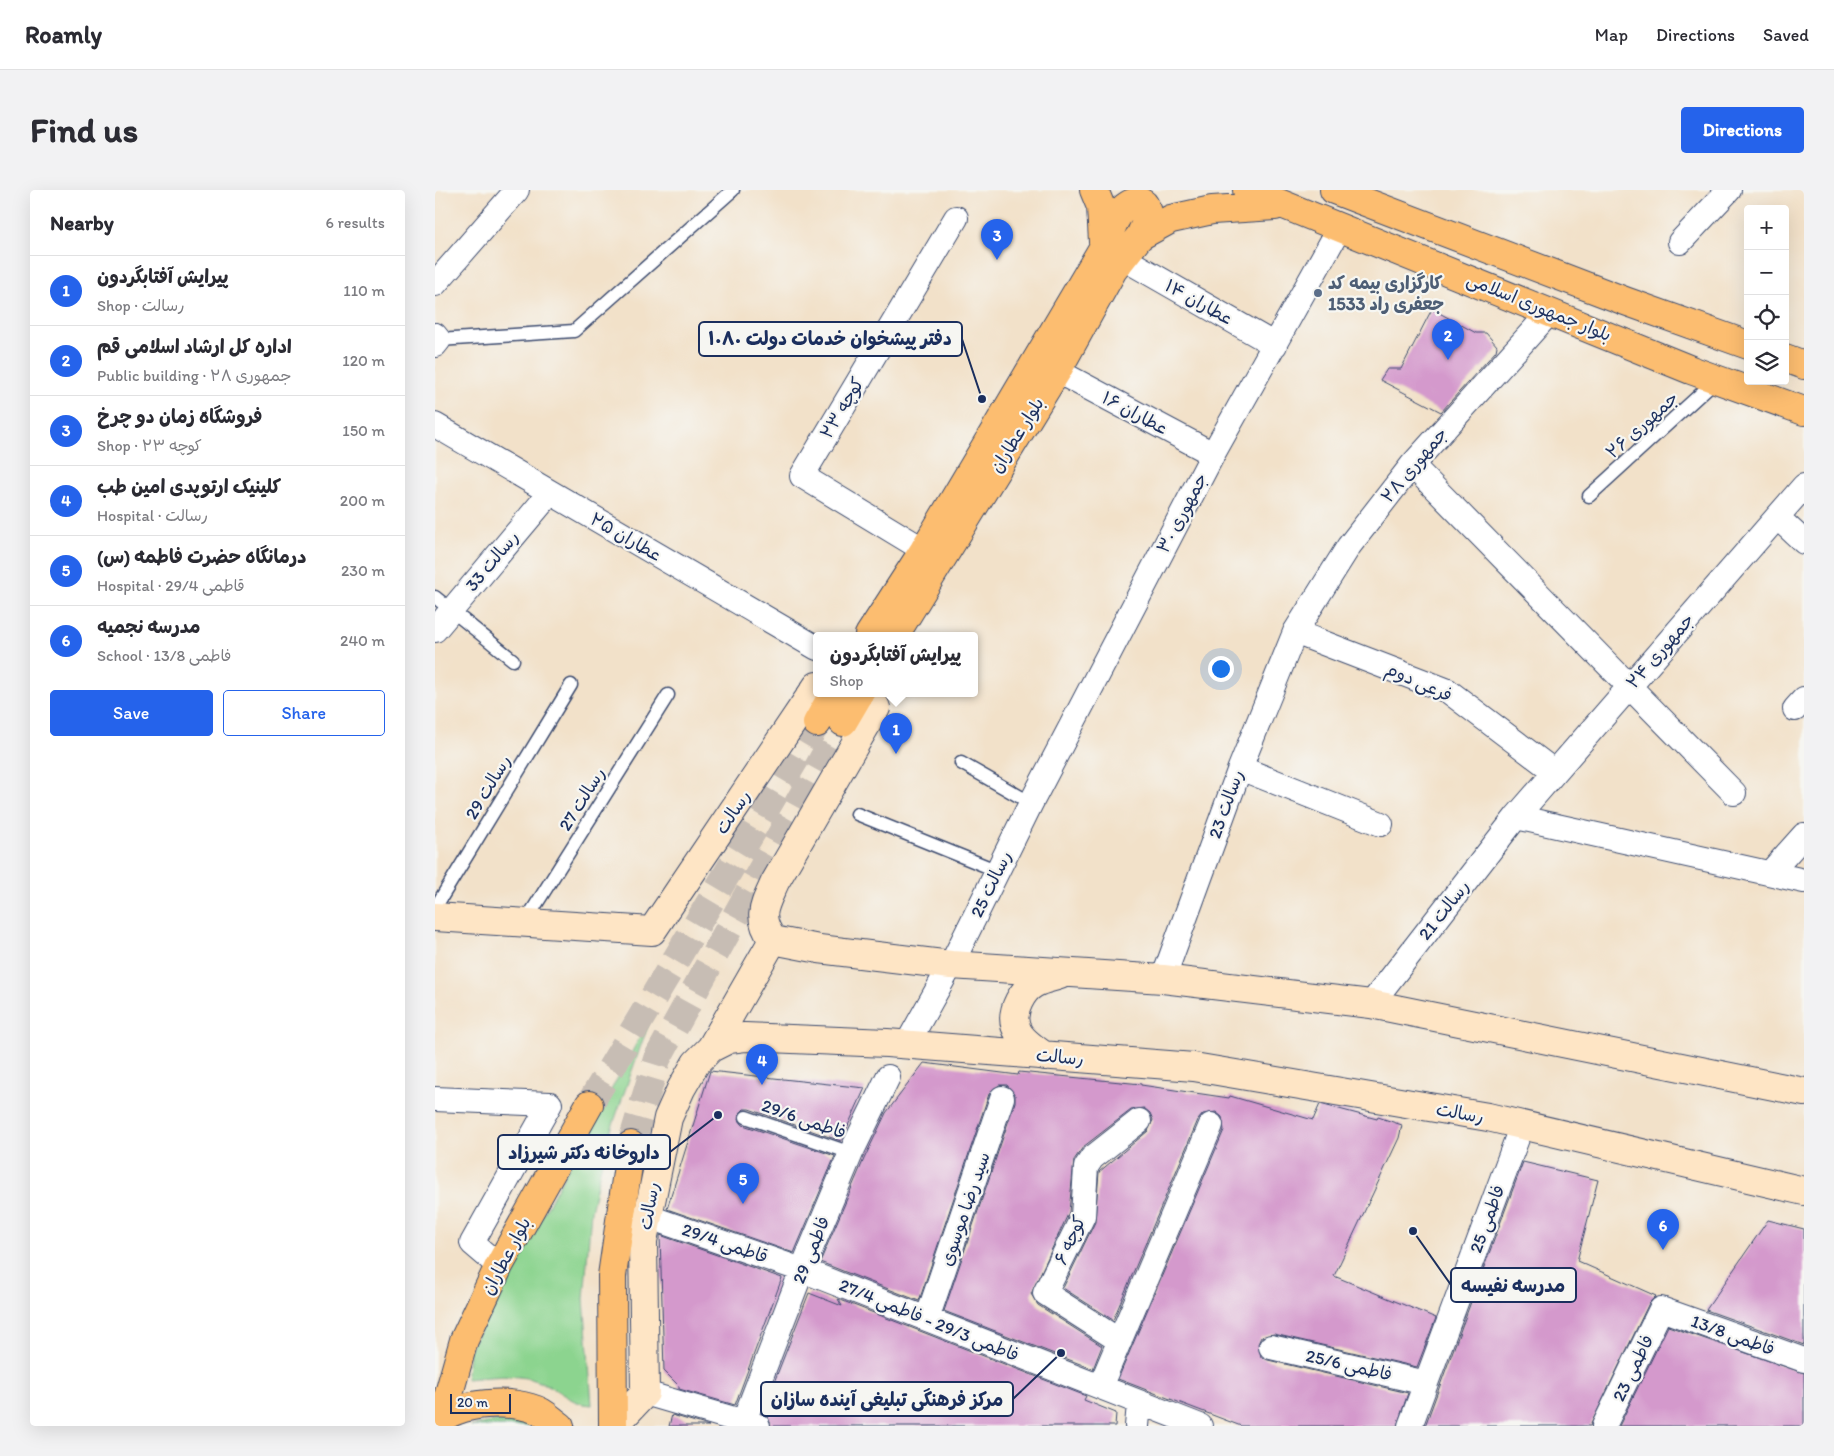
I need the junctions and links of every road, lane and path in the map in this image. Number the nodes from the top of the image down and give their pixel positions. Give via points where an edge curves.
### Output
1 (517, 190) edge
2 (733, 190) edge
3 (1094, 190) edge
4 (1247, 190) edge
5 (1334, 190) edge
6 (1729, 190) edge
7 (1287, 205) junction
8 (956, 218) dead end
9 (1340, 227) junction
10 (1680, 242) dead end
11 (1113, 253) junction
12 (435, 284) edge
13 (1550, 312) junction
14 (436, 340) edge
15 (1275, 344) junction
16 (1744, 344) edge
17 (1789, 359) edge
18 (1804, 365) edge
19 (1057, 371) junction
20 (1717, 379) junction
21 (1804, 411) edge
22 (435, 425) edge
23 (1213, 454) junction
24 (1412, 465) junction
25 (1804, 486) edge
26 (550, 493) junction
27 (1589, 496) dead end
28 (1777, 517) junction
29 (1804, 542) edge
30 (924, 550) junction
31 (443, 604) edge
32 (435, 630) edge
33 (871, 632) edge
34 (897, 632) edge
35 (1295, 632) junction
36 (813, 646) edge
37 (513, 660) dead end
38 (571, 685) dead end
39 (1630, 686) junction
40 (813, 692) edge
41 (668, 695) dead end
42 (833, 697) edge
43 (856, 697) edge
44 (871, 697) edge
45 (961, 763) dead end
46 (1239, 768) junction
47 (1555, 772) junction
48 (1734, 793) dead end
49 (1031, 803) junction
50 (857, 814) dead end
51 (1516, 817) junction
52 (1381, 824) dead end
53 (1804, 835) edge
54 (998, 871) junction
55 (1770, 873) junction
56 (1804, 881) edge
57 (435, 908) edge
58 (435, 917) edge
59 (525, 922) junction
60 (773, 940) junction
61 (951, 965) junction
62 (1066, 973) junction
63 (1163, 979) junction
64 (1371, 1004) junction
65 (907, 1044) junction
66 (711, 1048) junction
67 (1045, 1056) junction
68 (888, 1077) dead end
69 (1804, 1092) edge
70 (1002, 1098) dead end
71 (435, 1099) edge
72 (589, 1105) tunnel mouth
73 (746, 1117) dead end
74 (1139, 1121) dead end
75 (1522, 1125) junction
76 (1211, 1126) dead end
77 (631, 1145) tunnel mouth
78 (851, 1153) junction
79 (1804, 1191) edge
80 (649, 1217) junction
81 (499, 1266) junction
82 (802, 1270) junction
83 (1661, 1310) joint
84 (927, 1319) junction
85 (1120, 1341) junction
86 (1271, 1347) dead end
87 (1804, 1360) edge
88 (1426, 1382) junction
89 (1101, 1387) junction
90 (645, 1393) junction
91 (1138, 1415) edge
92 (439, 1420) edge
93 (748, 1424) edge
94 (560, 1426) edge
95 (613, 1426) edge
96 (1200, 1426) edge
97 (1410, 1426) edge
98 (1604, 1426) edge

1 - 12 street
2 - 14 lane via 574,331
3 - 11 main road
4 - 7 main road, بلوار جمهوری اسلامی
5 - 16 main road, بلوار جمهوری اسلامی
6 - 10 street
7 - 9 main road, بلوار جمهوری اسلامی
7 - 11 main road via 1212,210 1171,219 1140,236 1148,212 1139,201 1125,206 1120,212
8 - 30 street, کوچه ۲۳ via 802,476
9 - 13 main road, بلوار جمهوری اسلامی
9 - 15 street, جمهوری ۳۰
11 - 15 street, عطاران ۱۴
11 - 19 main road, بلوار عطاران via 1113,270
11 - 30 main road, بلوار عطاران
13 - 20 main road, بلوار جمهوری اسلامی
13 - 24 street, جمهوری ۲۸
15 - 23 street, جمهوری ۳۰
17 - 18 main road
19 - 23 street, عطاران ۱۶
19 - 34 main road, بلوار عطاران
20 - 21 main road, بلوار جمهوری اسلامی
20 - 27 lane, جمهوری ۲۶
22 - 26 street, عطاران ۲۵
23 - 49 street, جمهوری ۳۰
24 - 35 street, جمهوری ۲۸ via 1349,546
24 - 39 street
25 - 28 street, جمهوری ۲۴
26 - 31 street, رسالت 33
26 - 36 street, عطاران ۲۵
28 - 29 street
28 - 39 street, جمهوری ۲۴
30 - 33 main road, بلوار عطاران
31 - 32 street, رسالت 33
31 - 37 lane
35 - 46 street, رسالت 23
35 - 47 street, فرعی دوم via 1448,691
38 - 57 lane, رسالت 29
39 - 47 street, جمهوری ۲۴
39 - 48 street
40 - 59 street, رسالت via 652,931
41 - 59 lane, رسالت 27
42 - 43 main road via 830,722
44 - 60 street via 876,708 775,882 762,912 764,927
45 - 49 lane
46 - 52 street
46 - 63 street, رسالت 23
47 - 51 street, جمهوری ۲۴
49 - 54 street, رسالت 25
50 - 54 lane
51 - 55 street
51 - 64 street, رسالت 21
53 - 55 street
54 - 61 street, رسالت 25
55 - 56 street
58 - 59 street, رسالت
60 - 61 street via 819,949
60 - 66 street
61 - 62 street
61 - 65 street, رسالت 25
62 - 63 street
62 - 67 street via 1033,984 1013,1011 1015,1030 1027,1045
63 - 64 street
64 - 69 street
65 - 66 street, رسالت via 745,1037 729,1039
65 - 67 street, رسالت
66 - 80 street, رسالت via 681,1089 668,1118 652,1186
67 - 75 street, رسالت via 1194,1067
68 - 78 street, فاطمی 29
70 - 84 street, سید رضا موسوی
71 - 81 street via 550,1104 472,1242
72 - 81 main road, بلوار عطاران
73 - 78 lane, فاطمی 29/6
74 - 85 street, کوچه ۶ via 1092,1158 1086,1167 1083,1216 1045,1292
75 - 79 street, رسالت
75 - 88 street, فاطمی 25
76 - 85 street
77 - 95 main road via 612,1276
78 - 82 street, فاطمی 29
80 - 82 street, قاطمی 29/4
80 - 90 street, رسالت via 643,1241
81 - 92 main road, بلوار عطاران via 464,1340
82 - 84 street, فاطمی 29/3 - فاطمی 27/4
82 - 93 street, فاطمی 29
83 - 87 street, فاطمی 13/8
83 - 98 street, فاطمی 23
84 - 89 street, فاطمی 29/3 - فاطمی 27/4
85 - 89 street
86 - 88 street, فاطمی 25/6
88 - 97 street, فاطمی 25
89 - 91 street, فاطمی 29/3 - فاطمی 27/4
90 - 93 street
90 - 95 street
91 - 96 street, فاطمی 29/3 - فاطمی 27/4
92 - 94 main road via 481,1404 513,1404 541,1412

